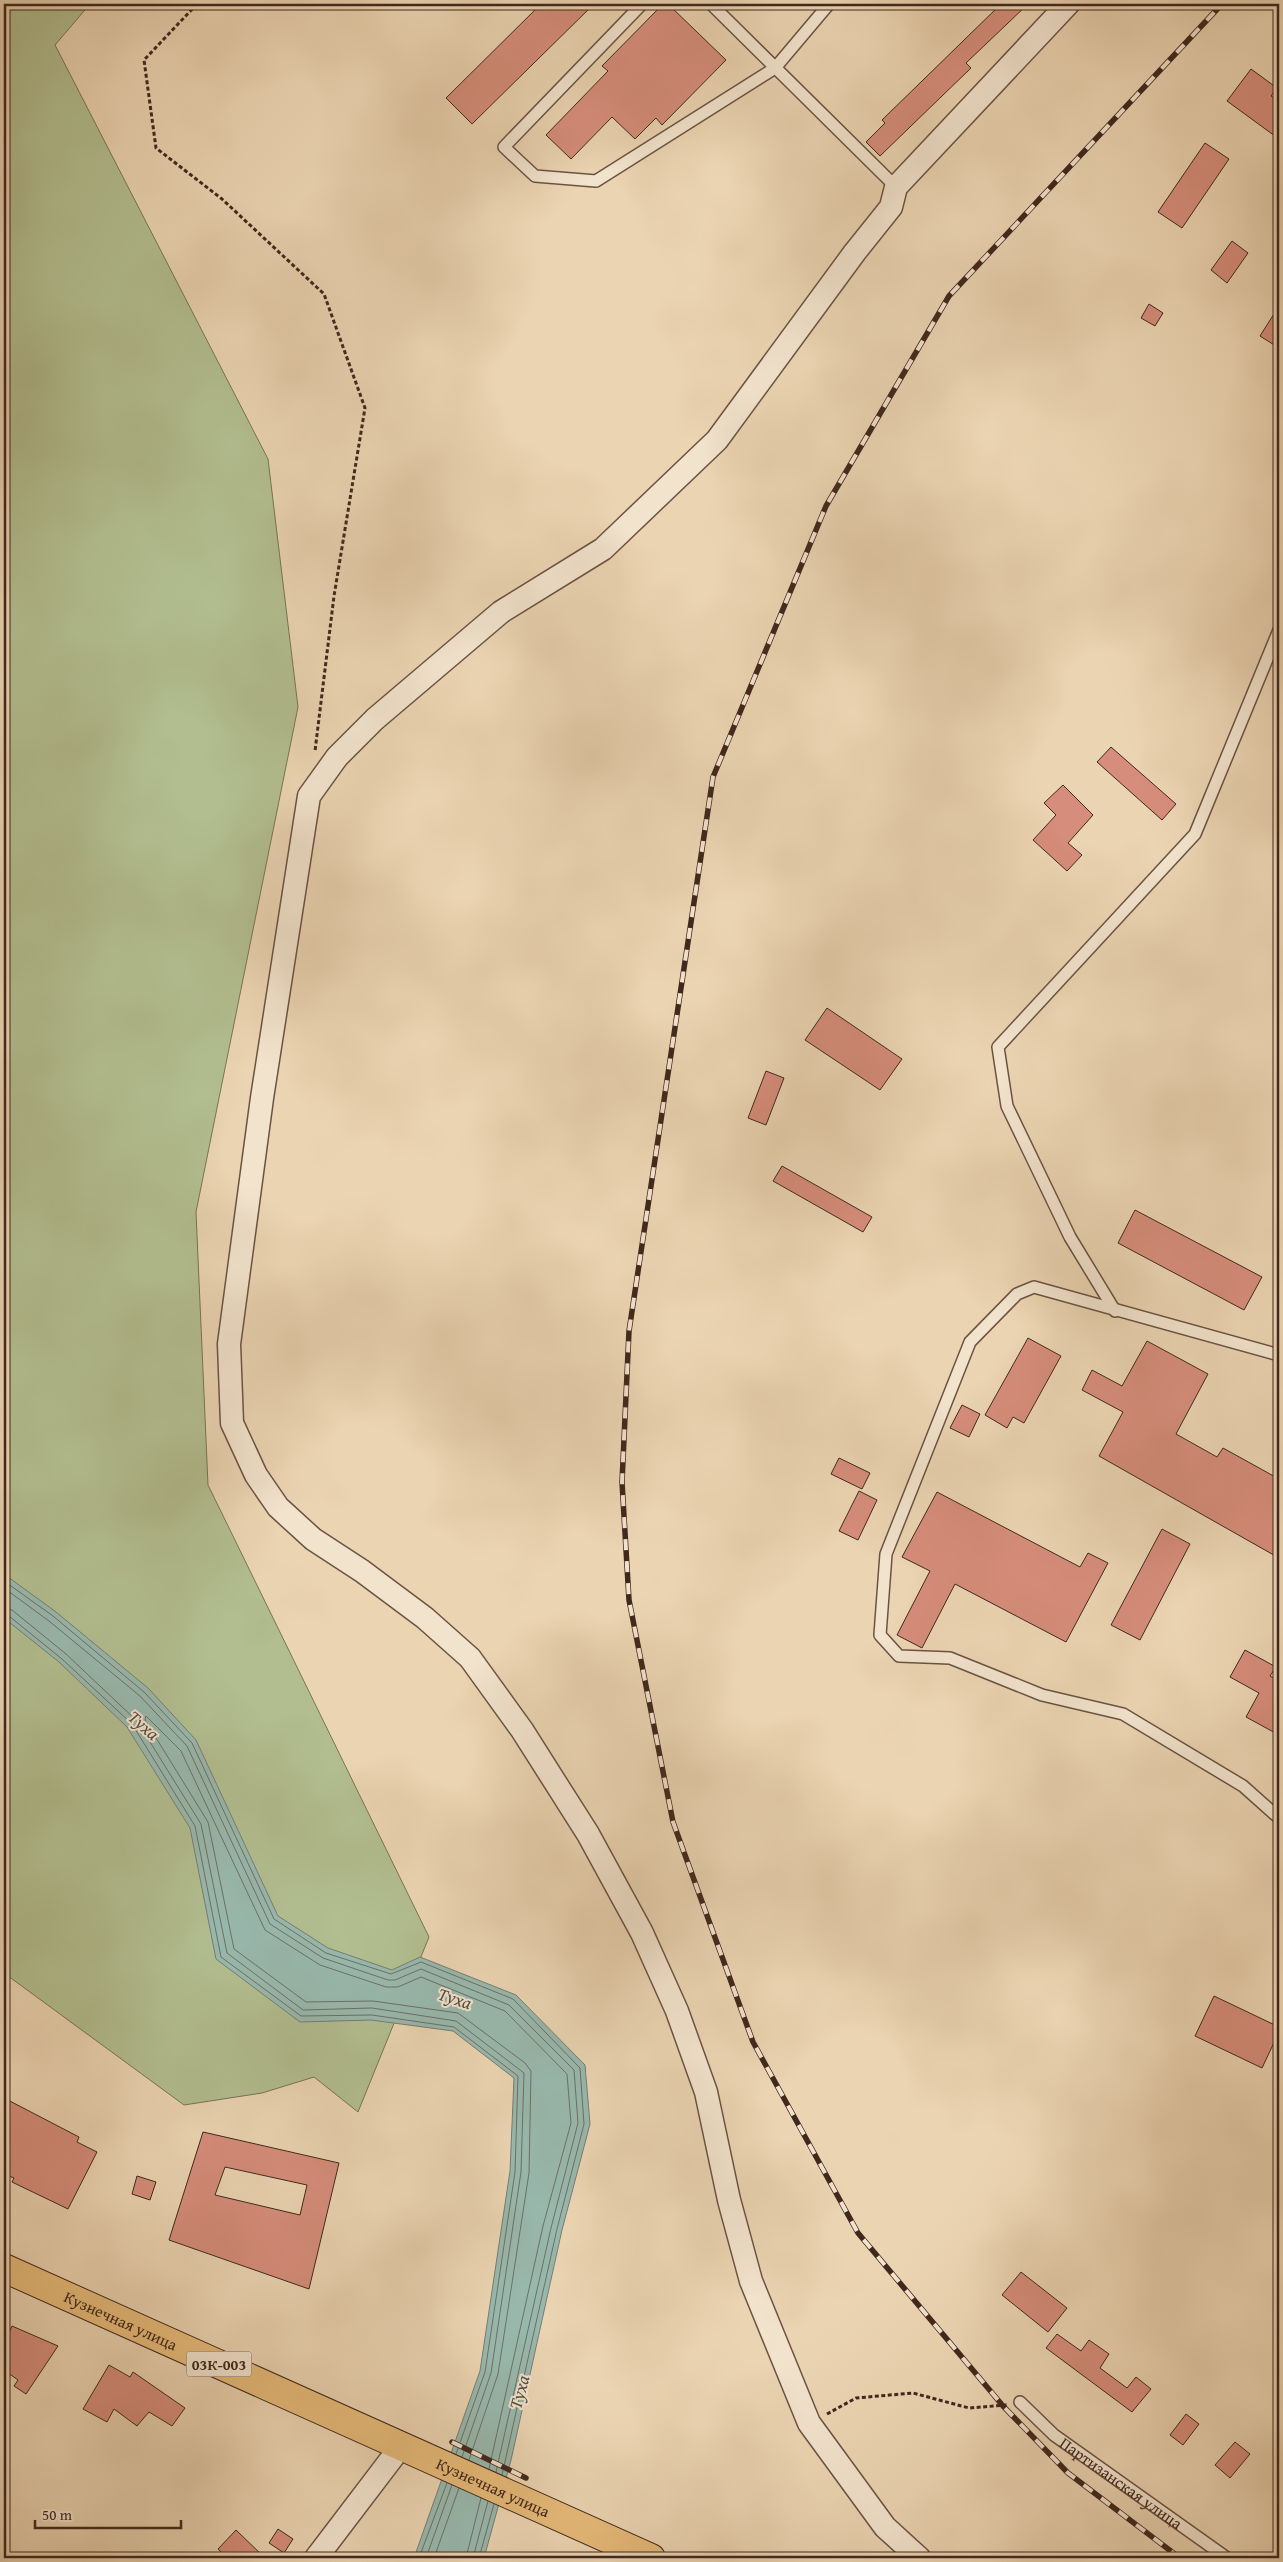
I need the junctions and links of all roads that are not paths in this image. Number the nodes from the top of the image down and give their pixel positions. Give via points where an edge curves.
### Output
1 (642, 4) edge
2 (711, 4) edge
3 (829, 4) edge
4 (1068, 4) edge
5 (775, 68) junction
6 (896, 187) junction
7 (1279, 630) edge
8 (1115, 1311) junction
9 (1279, 1355) edge
10 (1279, 1818) edge
11 (4, 2268) edge
12 (1020, 2402) road end
13 (402, 2445) junction
14 (316, 2558) edge
15 (651, 2558) edge
16 (919, 2558) edge
17 (1226, 2558) edge

1 - 5 lane via 504,146 535,176 596,181
2 - 5 lane
3 - 5 lane
4 - 6 street
5 - 6 lane
6 - 16 street via 891,207 718,440 603,549 500,612 375,719 337,757 310,796 262,1098 229,1344 232,1422 256,1475 278,1507 313,1538 425,1618 470,1658 522,1730 588,1834 642,1933 677,2010 706,2092 752,2281 809,2423 885,2527
7 - 8 lane via 1195,834 998,1047 1006,1106 1070,1237
8 - 9 lane
8 - 10 lane via 1034,1287 1017,1294 970,1342 886,1554 880,1635 899,1656 950,1658 1042,1695 1123,1714 1243,1786
11 - 13 main road, Кузнечная улица / 03К-003
12 - 17 lane, Партизанская улица via 1054,2435
13 - 14 street
13 - 15 main road, Кузнечная улица / 03К-003

